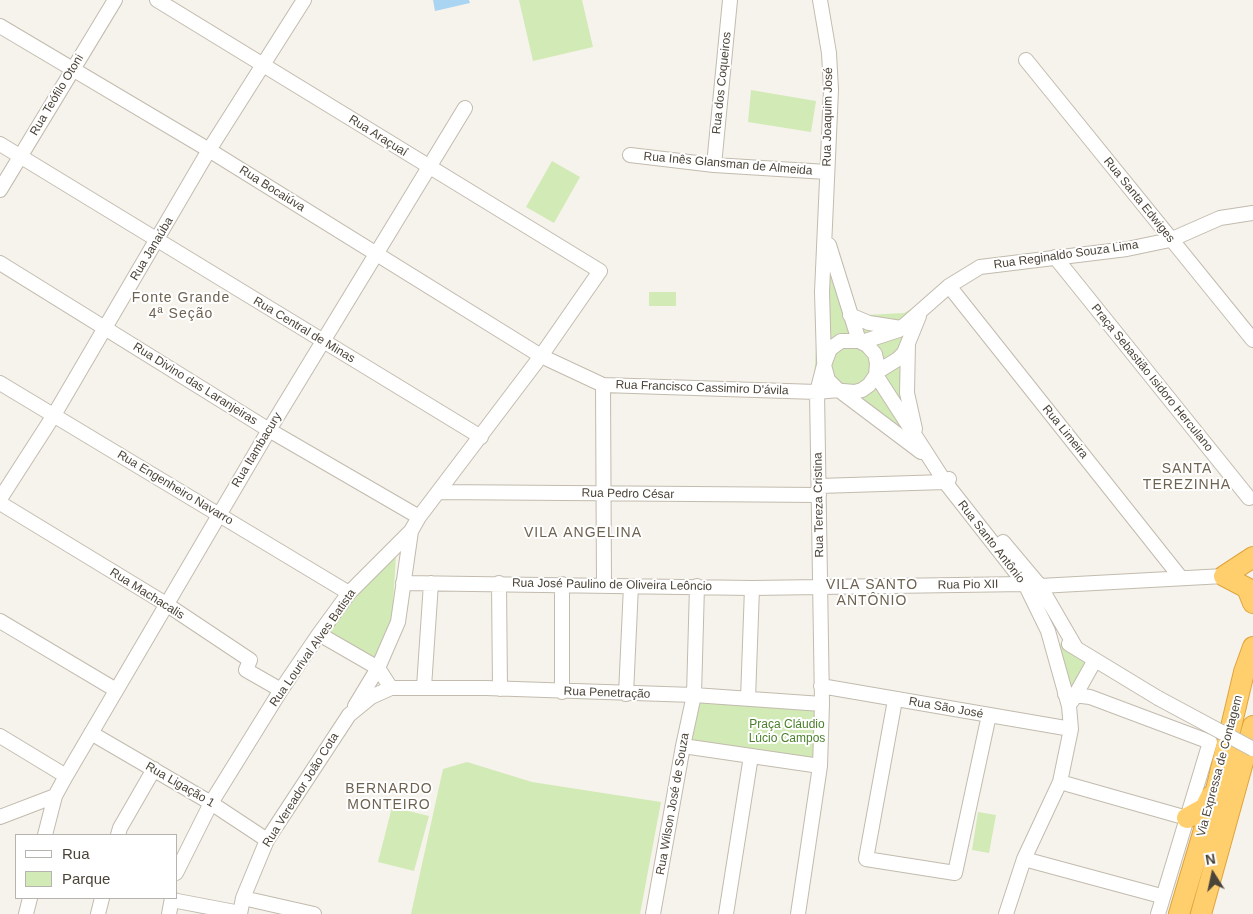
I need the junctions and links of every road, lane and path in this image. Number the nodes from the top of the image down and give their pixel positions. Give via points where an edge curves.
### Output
1 (115, 0) edge
2 (157, 0) edge
3 (304, 0) edge
4 (730, 0) edge
5 (820, 0) edge
6 (0, 26) edge
7 (1026, 60) dead end
8 (263, 65) junction
9 (73, 68) junction
10 (465, 108) dead end
11 (0, 144) edge
12 (209, 150) junction
13 (630, 155) dead end
14 (21, 156) junction
15 (714, 165) junction
16 (427, 167) junction
17 (827, 172) junction
18 (0, 190) edge
19 (1253, 213) edge
20 (826, 235) junction
21 (158, 240) junction
22 (1170, 240) junction
23 (377, 254) junction
24 (1055, 257) junction
25 (0, 263) edge
26 (600, 272) joint
27 (949, 286) junction
28 (920, 313) junction
29 (850, 315) junction
30 (104, 328) junction
31 (902, 328) junction
32 (1253, 340) edge
33 (860, 341) junction
34 (323, 342) junction
35 (908, 343) junction
36 (542, 356) junction
37 (824, 363) junction
38 (876, 374) junction
39 (0, 383) edge
40 (603, 385) junction
41 (841, 391) junction
42 (817, 392) junction
43 (54, 415) junction
44 (269, 430) junction
45 (481, 437) junction
46 (916, 438) junction
47 (925, 454) junction
48 (947, 481) junction
49 (818, 491) junction
50 (438, 492) junction
51 (605, 494) junction
52 (1249, 498) dead end
53 (0, 501) edge
54 (219, 514) junction
55 (418, 517) junction
56 (411, 531) junction
57 (1253, 557) edge
58 (1224, 576) junction
59 (1181, 578) junction
60 (403, 583) junction
61 (431, 583) junction
62 (499, 583) junction
63 (562, 584) junction
64 (1025, 584) junction
65 (604, 585) junction
66 (631, 586) junction
67 (697, 586) junction
68 (1040, 586) junction
69 (821, 587) junction
70 (752, 588) junction
71 (350, 593) junction
72 (1253, 603) edge
73 (166, 604) junction
74 (0, 621) edge
75 (1048, 631) junction
76 (320, 634) junction
77 (1253, 647) edge
78 (1076, 648) junction
79 (1095, 660) junction
80 (378, 668) junction
81 (424, 686) junction
82 (821, 686) junction
83 (391, 688) junction
84 (500, 689) junction
85 (116, 690) junction
86 (281, 690) junction
87 (562, 692) junction
88 (626, 694) junction
89 (694, 695) junction
90 (1070, 698) junction
91 (748, 699) junction
92 (895, 700) junction
93 (822, 704) junction
94 (349, 715) junction
95 (989, 715) junction
96 (1253, 726) edge
97 (1071, 729) junction
98 (91, 733) junction
99 (0, 736) edge
100 (683, 746) junction
101 (1253, 749) edge
102 (751, 756) junction
103 (820, 766) junction
104 (154, 769) junction
105 (66, 776) junction
106 (1060, 782) junction
107 (1217, 786) junction
108 (55, 796) junction
109 (212, 803) junction
110 (0, 817) edge
111 (1187, 818) junction
112 (45, 834) edge
113 (118, 834) edge
114 (267, 840) junction
115 (1024, 859) junction
116 (178, 870) edge
117 (1161, 896) junction
118 (243, 898) junction
119 (30, 899) edge
120 (102, 899) edge
121 (172, 899) edge
122 (26, 914) edge
123 (98, 914) edge
124 (168, 914) edge
125 (240, 914) edge
126 (314, 914) edge
127 (653, 914) edge
128 (726, 914) edge
129 (798, 914) edge
130 (1006, 914) edge
131 (1158, 914) edge
132 (1179, 914) edge
133 (1201, 914) edge

1 - 9 street, Rua Teófilo Otoni
2 - 8 street, Rua Araçuaí
3 - 8 street, Rua Janaúba
4 - 15 street, Rua dos Coqueiros
5 - 17 street, Rua Joaquim José via 831,90
6 - 9 street, Rua Bocaiúva
7 - 22 street, Rua Santa Edwiges
8 - 12 street, Rua Janaúba
8 - 16 street, Rua Araçuaí
9 - 12 street, Rua Bocaiúva
9 - 14 street, Rua Teófilo Otoni
10 - 16 street, Rua Itambacury
11 - 14 street, Rua Central de Minas
12 - 21 street, Rua Janaúba
12 - 23 street, Rua Bocaiúva
13 - 15 street, Rua Inês Glansman de Almeida
14 - 18 street, Rua Teófilo Otoni
14 - 21 street, Rua Central de Minas
15 - 17 street, Rua Inês Glansman de Almeida
16 - 23 street, Rua Itambacury
16 - 26 street, Rua Araçuaí
17 - 20 street, Rua Joaquim José
19 - 22 street, Rua Reginaldo Souza Lima via 1220,218
20 - 29 street, Rua Joaquim José
20 - 37 street, Rua Joaquim José via 822,292
21 - 30 street, Rua Janaúba
21 - 34 street, Rua Central de Minas
22 - 24 street, Rua Reginaldo Souza Lima via 1127,249
22 - 32 street, Rua Santa Edwiges
23 - 34 street, Rua Itambacury
23 - 36 street, Rua Bocaiúva
24 - 27 street, Rua Reginaldo Souza Lima via 980,267
24 - 52 street, Praça Sebastião Isidoro Herculano
25 - 30 street, Rua Divino das Laranjeiras
26 - 36 street, Rua Lourival Alves Batista
27 - 28 street, Rua Reginaldo Souza Lima
27 - 59 street, Rua Limeira
28 - 31 street, Rua Reginaldo Souza Lima
28 - 35 street, Rua Reginaldo Souza Lima
29 - 31 street via 870,323
29 - 33 street, Rua Joaquim José
30 - 43 street, Rua Janaúba
30 - 44 street, Rua Divino das Laranjeiras
31 - 33 street, Rua Reginaldo Souza Lima
33 - 37 street via 837,343 830,349
33 - 38 street via 875,354
34 - 44 street, Rua Itambacury
34 - 45 street, Rua Central de Minas
35 - 38 street, Rua Reginaldo Souza Lima via 898,359
35 - 46 street via 907,393
36 - 40 street, Rua Francisco Cassimiro D'ávila
36 - 45 street, Rua Lourival Alves Batista
37 - 41 street via 828,380
37 - 42 street, Rua Tereza Cristina
38 - 41 street via 862,390
38 - 46 street, Rua Santo Antônio
39 - 43 street, Rua Engenheiro Navarro
40 - 42 street, Rua Francisco Cassimiro D'ávila
40 - 51 street
41 - 42 street, Rua Francisco Cassimiro D'ávila
41 - 47 street, Rua Santo Antônio
42 - 49 street, Rua Tereza Cristina
43 - 53 street, Rua Janaúba
43 - 54 street, Rua Engenheiro Navarro
44 - 54 street, Rua Itambacury
44 - 55 street, Rua Divino das Laranjeiras
45 - 50 street, Rua Lourival Alves Batista
46 - 47 street, Rua Santo Antônio
47 - 48 street, Rua Santo Antônio
48 - 49 street, Rua Pedro César
48 - 64 street, Rua Santo Antônio
48 - 68 street, Rua Santo Antônio
49 - 51 street, Rua Pedro César
49 - 69 street, Rua Tereza Cristina
50 - 51 street, Rua Pedro César
50 - 55 street, Rua Lourival Alves Batista
51 - 65 street
53 - 73 street, Rua Machacalis
54 - 71 street, Rua Engenheiro Navarro
54 - 73 street, Rua Itambacury
55 - 56 street, Rua Lourival Alves Batista
56 - 60 street
56 - 71 street, Rua Lourival Alves Batista
57 - 58 highway
58 - 59 street
58 - 72 highway via 1247,588
59 - 68 street
60 - 61 street, Rua José Paulino de Oliveira Leôncio
60 - 80 street via 398,622
61 - 62 street, Rua José Paulino de Oliveira Leôncio
61 - 81 street
62 - 63 street, Rua José Paulino de Oliveira Leôncio
62 - 84 street
63 - 65 street, Rua José Paulino de Oliveira Leôncio
63 - 87 street
64 - 69 street, Rua Pio XII
64 - 75 street, Rua Santo Antônio
65 - 66 street, Rua José Paulino de Oliveira Leôncio
66 - 67 street, Rua José Paulino de Oliveira Leôncio
66 - 88 street
67 - 70 street, Rua José Paulino de Oliveira Leôncio
67 - 89 street, Rua Wilson José de Souza
68 - 78 street, Rua Santo Antônio
69 - 70 street, Rua José Paulino de Oliveira Leôncio
69 - 82 street, Rua Tereza Cristina
70 - 91 street
71 - 76 street, Rua Lourival Alves Batista
73 - 85 street, Rua Itambacury
73 - 86 street, Rua Machacalis via 250,660 246,670
74 - 85 street
75 - 78 street, Rua Santo Antônio
75 - 90 street
76 - 80 street
76 - 86 street, Rua Lourival Alves Batista
77 - 107 highway, Via Expressa de Contagem
78 - 79 street, Rua Santo Antônio
79 - 90 street
79 - 101 street, Rua Santo Antônio, bridge
80 - 83 street
80 - 94 street
81 - 83 street, Rua Penetração
81 - 84 street, Rua Penetração
82 - 92 street, Rua São José
82 - 93 street, Rua Tereza Cristina
83 - 94 street, Rua Vereador João Cota via 371,697
84 - 87 street, Rua Penetração
85 - 98 street, Rua Itambacury
86 - 109 street, Rua Lourival Alves Batista
87 - 88 street, Rua Penetração
88 - 89 street, Rua Penetração
89 - 91 street, Rua Penetração
89 - 100 street, Rua Wilson José de Souza
90 - 97 street
90 - 111 street via 1090,697 1210,742
91 - 93 street, Rua Penetração
92 - 95 street, Rua São José
92 - 95 street via 866,859 955,873
93 - 103 street, Rua Tereza Cristina
94 - 114 street, Rua Vereador João Cota
95 - 97 street, Rua São José
96 - 133 highway, Via Expressa de Contagem
97 - 106 street
98 - 104 street, Rua Ligação 1
98 - 105 street, Rua Itambacury
99 - 105 street
100 - 102 street
100 - 127 street, Rua Wilson José de Souza
102 - 103 street
102 - 128 street
103 - 129 street, Rua Tereza Cristina
104 - 109 street, Rua Ligação 1
104 - 113 street
105 - 108 street, Rua Itambacury
106 - 111 street
106 - 115 street
107 - 111 highway via 1205,808
107 - 132 highway, Via Expressa de Contagem
108 - 110 street
108 - 112 street, Rua Itambacury
109 - 114 street, Rua Ligação 1
109 - 116 street, Rua Lourival Alves Batista
111 - 117 street
114 - 118 street, Rua Vereador João Cota
115 - 117 street
115 - 130 street
117 - 131 street
118 - 125 street, Rua Vereador João Cota
118 - 126 street
119 - 122 street
120 - 123 street
121 - 124 street
121 - 125 street

